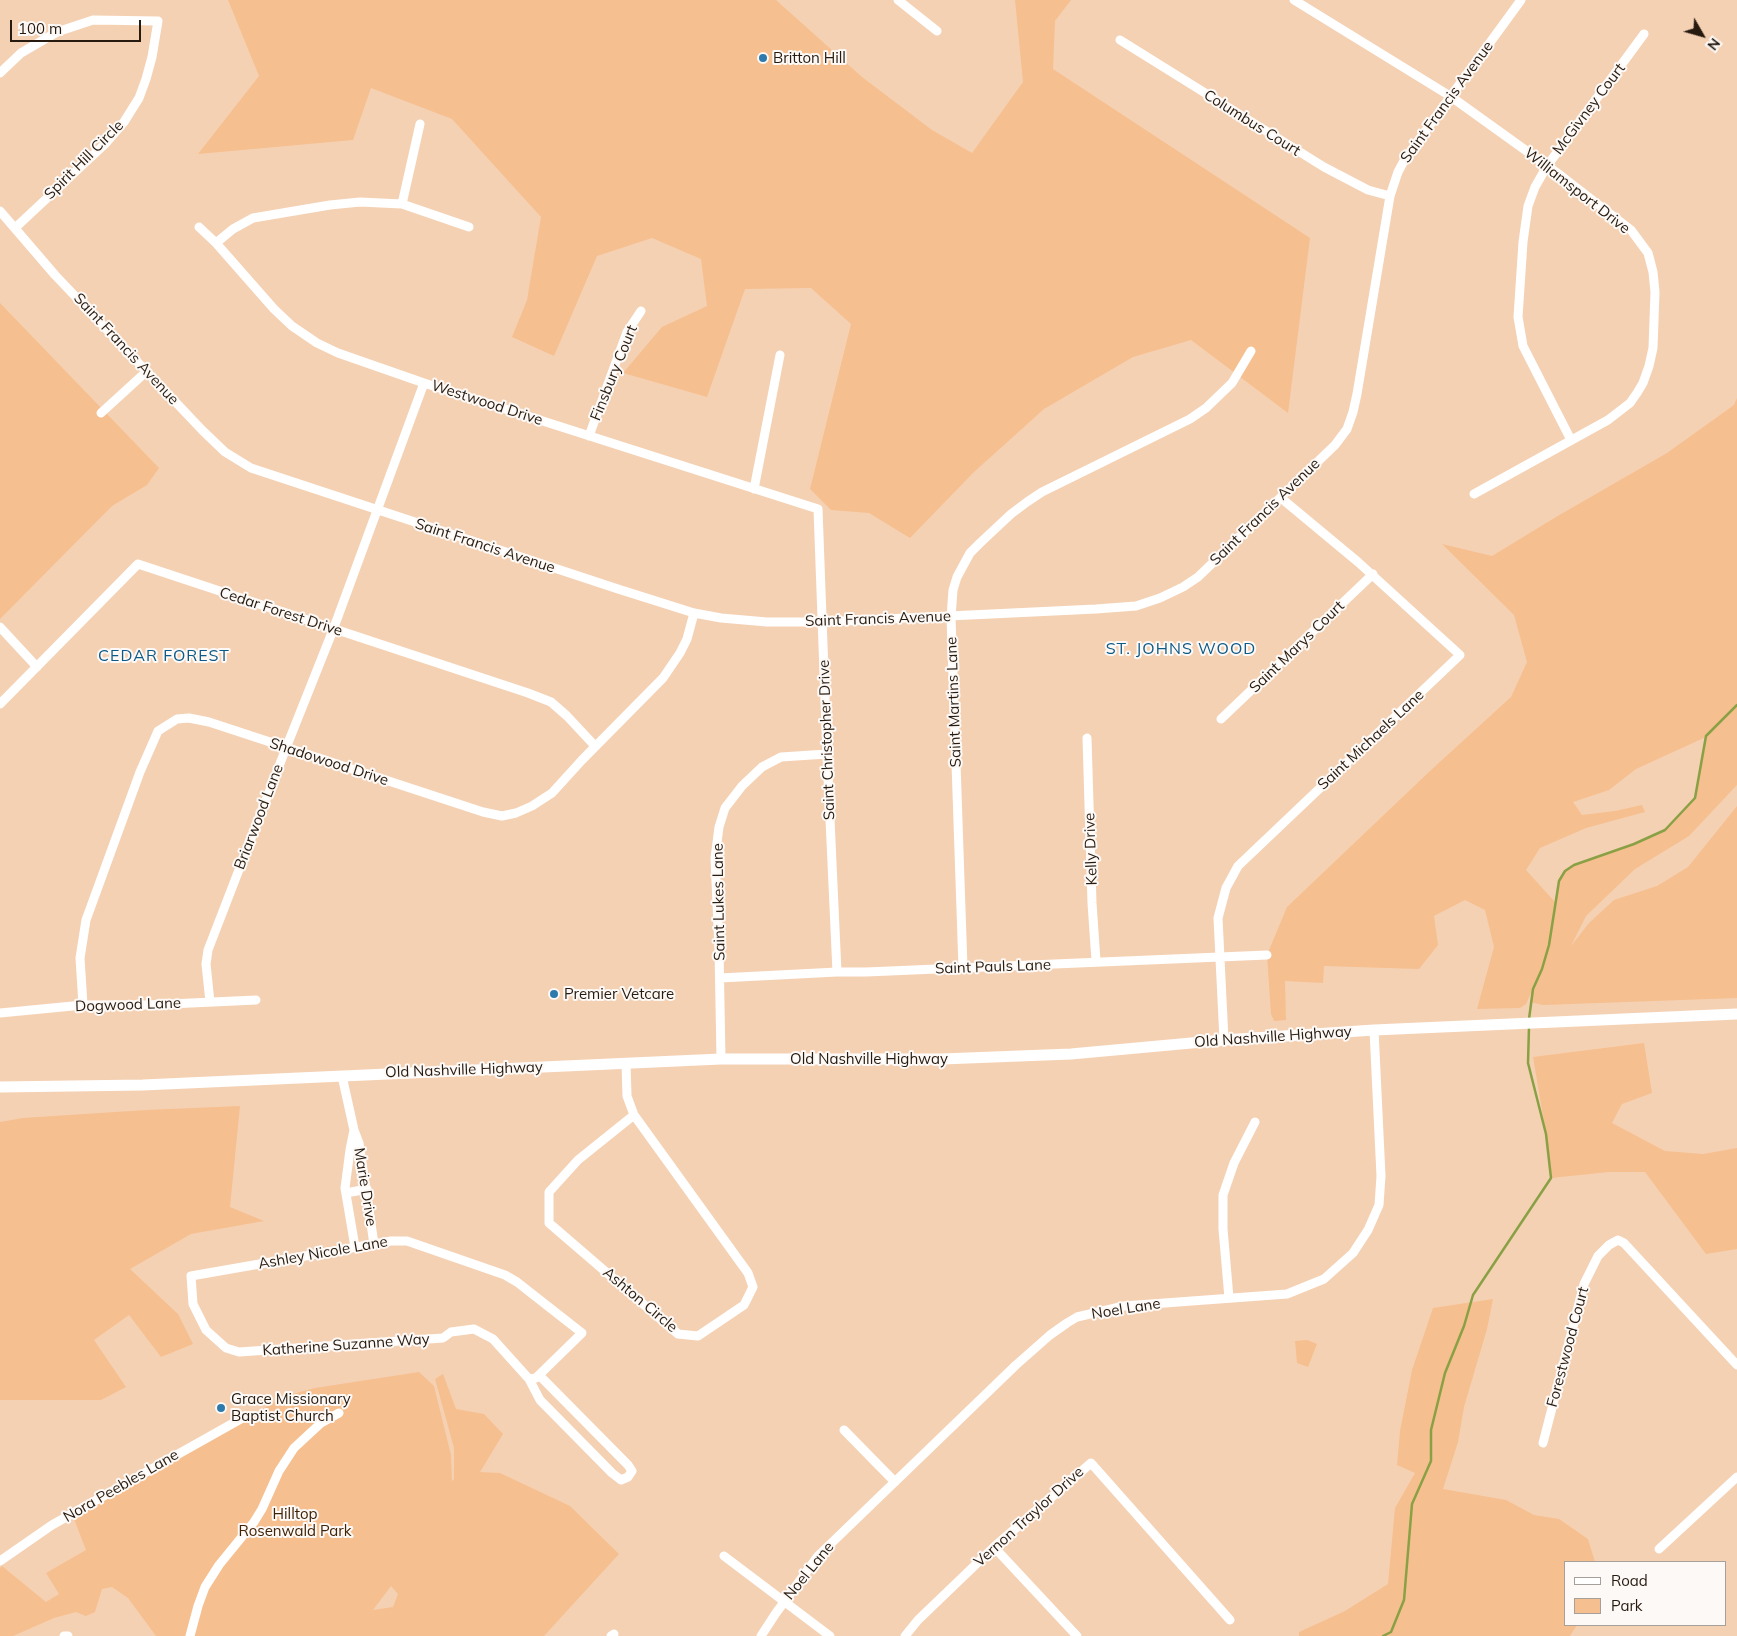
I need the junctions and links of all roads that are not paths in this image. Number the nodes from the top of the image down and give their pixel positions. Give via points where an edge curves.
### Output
1 (898, 0) edge
2 (1294, 0) edge
3 (1521, 0) edge
4 (937, 31) dead end
5 (1644, 34) dead end
6 (1120, 40) dead end
7 (0, 74) edge
8 (1450, 96) junction
9 (420, 124) dead end
10 (1547, 166) junction
11 (1390, 196) junction
12 (402, 204) junction
13 (0, 211) edge
14 (199, 227) dead end
15 (469, 227) dead end
16 (15, 228) junction
17 (216, 243) junction
18 (641, 311) dead end
19 (1251, 351) dead end
20 (780, 355) dead end
21 (148, 371) junction
22 (424, 383) junction
23 (101, 413) dead end
24 (589, 436) junction
25 (1571, 440) junction
26 (754, 489) junction
27 (1474, 494) dead end
28 (1281, 498) junction
29 (818, 509) joint
30 (377, 511) junction
31 (1372, 574) junction
32 (694, 612) junction
33 (951, 617) junction
34 (823, 622) junction
35 (0, 627) edge
36 (333, 630) junction
37 (37, 667) junction
38 (0, 704) edge
39 (1220, 719) dead end
40 (1087, 738) dead end
41 (596, 746) junction
42 (286, 748) junction
43 (826, 754) junction
44 (1267, 955) dead end
45 (1220, 957) junction
46 (1096, 961) junction
47 (963, 968) junction
48 (837, 972) junction
49 (720, 978) junction
50 (256, 1000) dead end
51 (210, 1002) junction
52 (83, 1006) junction
53 (0, 1014) edge
54 (1737, 1014) edge
55 (1374, 1030) junction
56 (1224, 1040) junction
57 (721, 1059) junction
58 (626, 1063) junction
59 (342, 1076) junction
60 (0, 1087) edge
61 (634, 1115) junction
62 (1254, 1122) dead end
63 (354, 1130) junction
64 (366, 1189) junction
65 (346, 1193) junction
66 (374, 1244) junction
67 (355, 1248) junction
68 (204, 1274) joint
69 (1229, 1298) junction
70 (1737, 1365) edge
71 (540, 1375) junction
72 (530, 1379) junction
73 (339, 1413) dead end
74 (246, 1416) dead end
75 (844, 1430) dead end
76 (1543, 1443) dead end
77 (1737, 1477) edge
78 (895, 1482) junction
79 (994, 1547) junction
80 (1659, 1549) dead end
81 (724, 1556) dead end
82 (0, 1561) edge
83 (784, 1602) junction
84 (1230, 1620) dead end
85 (64, 1636) edge
86 (68, 1636) edge
87 (190, 1636) edge
88 (761, 1636) edge
89 (830, 1636) edge
90 (905, 1636) edge
91 (1077, 1636) edge

1 - 4 street
2 - 8 street, Williamsport Drive
3 - 8 street, Saint Francis Avenue
5 - 10 street, McGivney Court
6 - 11 street, Columbus Court via 1324,167 1368,190
7 - 16 street, Spirit Hill Circle via 21,53 57,32 93,20 158,21 146,79 124,122 105,144
8 - 10 street, Williamsport Drive
8 - 11 street, Saint Francis Avenue via 1405,159
9 - 12 street
10 - 25 street, McGivney Court via 1528,206 1518,317 1522,346
10 - 25 street, Williamsport Drive via 1631,230 1648,253 1655,292 1653,348 1643,383 1630,402 1608,420
11 - 28 street, Saint Francis Avenue via 1353,412 1347,429
12 - 15 street
12 - 17 street via 360,202 253,218
13 - 16 street, Saint Francis Avenue
14 - 17 street, Westwood Drive
16 - 21 street, Saint Francis Avenue via 55,275
17 - 22 street, Westwood Drive via 274,309 317,343
18 - 24 street, Finsbury Court via 627,332
19 - 33 street, Saint Martins Lane via 1232,383 1190,419 1042,492 1011,514 980,543 963,566 953,590
20 - 26 street
21 - 23 street
21 - 30 street, Saint Francis Avenue via 225,452 251,468
22 - 24 street, Westwood Drive
22 - 30 street, Briarwood Lane
24 - 26 street, Westwood Drive
25 - 27 street, Williamsport Drive
26 - 29 street, Westwood Drive
28 - 31 street, Saint Michaels Lane
28 - 33 street, Saint Francis Avenue via 1198,577 1160,598 1126,607
29 - 34 street, Saint Christopher Drive
30 - 32 street, Saint Francis Avenue
30 - 36 street, Briarwood Lane
31 - 39 street, Saint Marys Court
31 - 45 street, Saint Michaels Lane via 1460,655 1238,866 1226,888 1218,918
32 - 34 street, Saint Francis Avenue via 767,622
32 - 41 street, Shadowood Drive via 687,639 673,665
33 - 34 street, Saint Francis Avenue
33 - 47 street, Saint Martins Lane
34 - 43 street, Saint Christopher Drive
35 - 37 street
36 - 37 street, Cedar Forest Drive via 138,564
36 - 41 street, Cedar Forest Drive via 551,702
36 - 42 street, Briarwood Lane
37 - 38 street, Cedar Forest Drive
40 - 46 street, Kelly Drive
41 - 42 street, Shadowood Drive via 544,799 502,816
42 - 51 street, Briarwood Lane via 208,950 206,964
42 - 52 street, Shadowood Drive via 189,718 177,719 158,731 86,920 80,958
43 - 48 street, Saint Christopher Drive
43 - 49 street, Saint Lukes Lane via 781,757 762,767 725,808 715,858
44 - 45 street, Saint Pauls Lane
45 - 46 street, Saint Pauls Lane
45 - 56 street, Saint Michaels Lane
46 - 47 street, Saint Pauls Lane
47 - 48 street, Saint Pauls Lane
48 - 49 street, Saint Pauls Lane
49 - 57 street, Saint Lukes Lane
50 - 51 street, Dogwood Lane
51 - 52 street, Dogwood Lane
52 - 53 street, Dogwood Lane
54 - 55 main road, Old Nashville Highway
55 - 56 main road, Old Nashville Highway
55 - 69 street, Noel Lane via 1381,1176 1379,1205 1368,1230 1353,1253 1324,1280 1287,1294
56 - 57 main road, Old Nashville Highway via 1042,1056
57 - 58 main road, Old Nashville Highway
58 - 59 main road, Old Nashville Highway
58 - 61 street, Ashton Circle via 627,1096
59 - 60 main road, Old Nashville Highway via 143,1085
59 - 63 street, Marie Drive
61 - 61 street, Ashton Circle via 748,1273 753,1286 744,1305 698,1336 678,1334 548,1223 549,1192 578,1160
62 - 69 street via 1223,1195
63 - 64 street, Marie Drive via 360,1142
63 - 65 street, Marie Drive
64 - 65 street
64 - 66 street, Marie Drive
65 - 67 street, Marie Drive
66 - 67 street, Ashley Nicole Lane
66 - 71 street, Ashley Nicole Lane via 407,1241 505,1275 582,1333
67 - 68 street, Ashley Nicole Lane
68 - 72 street, Katherine Suzanne Way via 191,1276 193,1304 206,1330 226,1348 239,1352 444,1338 451,1332 474,1329 493,1339
69 - 78 street, Noel Lane via 1124,1306 1072,1320 1016,1365
70 - 76 street, Forestwood Court via 1618,1240 1598,1256 1584,1284
71 - 72 street
71 - 72 street via 628,1465 632,1471 628,1477 621,1480 612,1474 540,1400
73 - 87 street via 321,1423 294,1448 254,1522 205,1587
74 - 82 street, Nora Peebles Lane via 52,1525
75 - 78 street
77 - 80 street
78 - 83 street, Noel Lane via 818,1556
79 - 84 street, Vernon Traylor Drive via 1091,1463
79 - 90 street, Vernon Traylor Drive
79 - 91 street
81 - 83 street
83 - 88 street, Noel Lane
83 - 89 street
85 - 86 street

